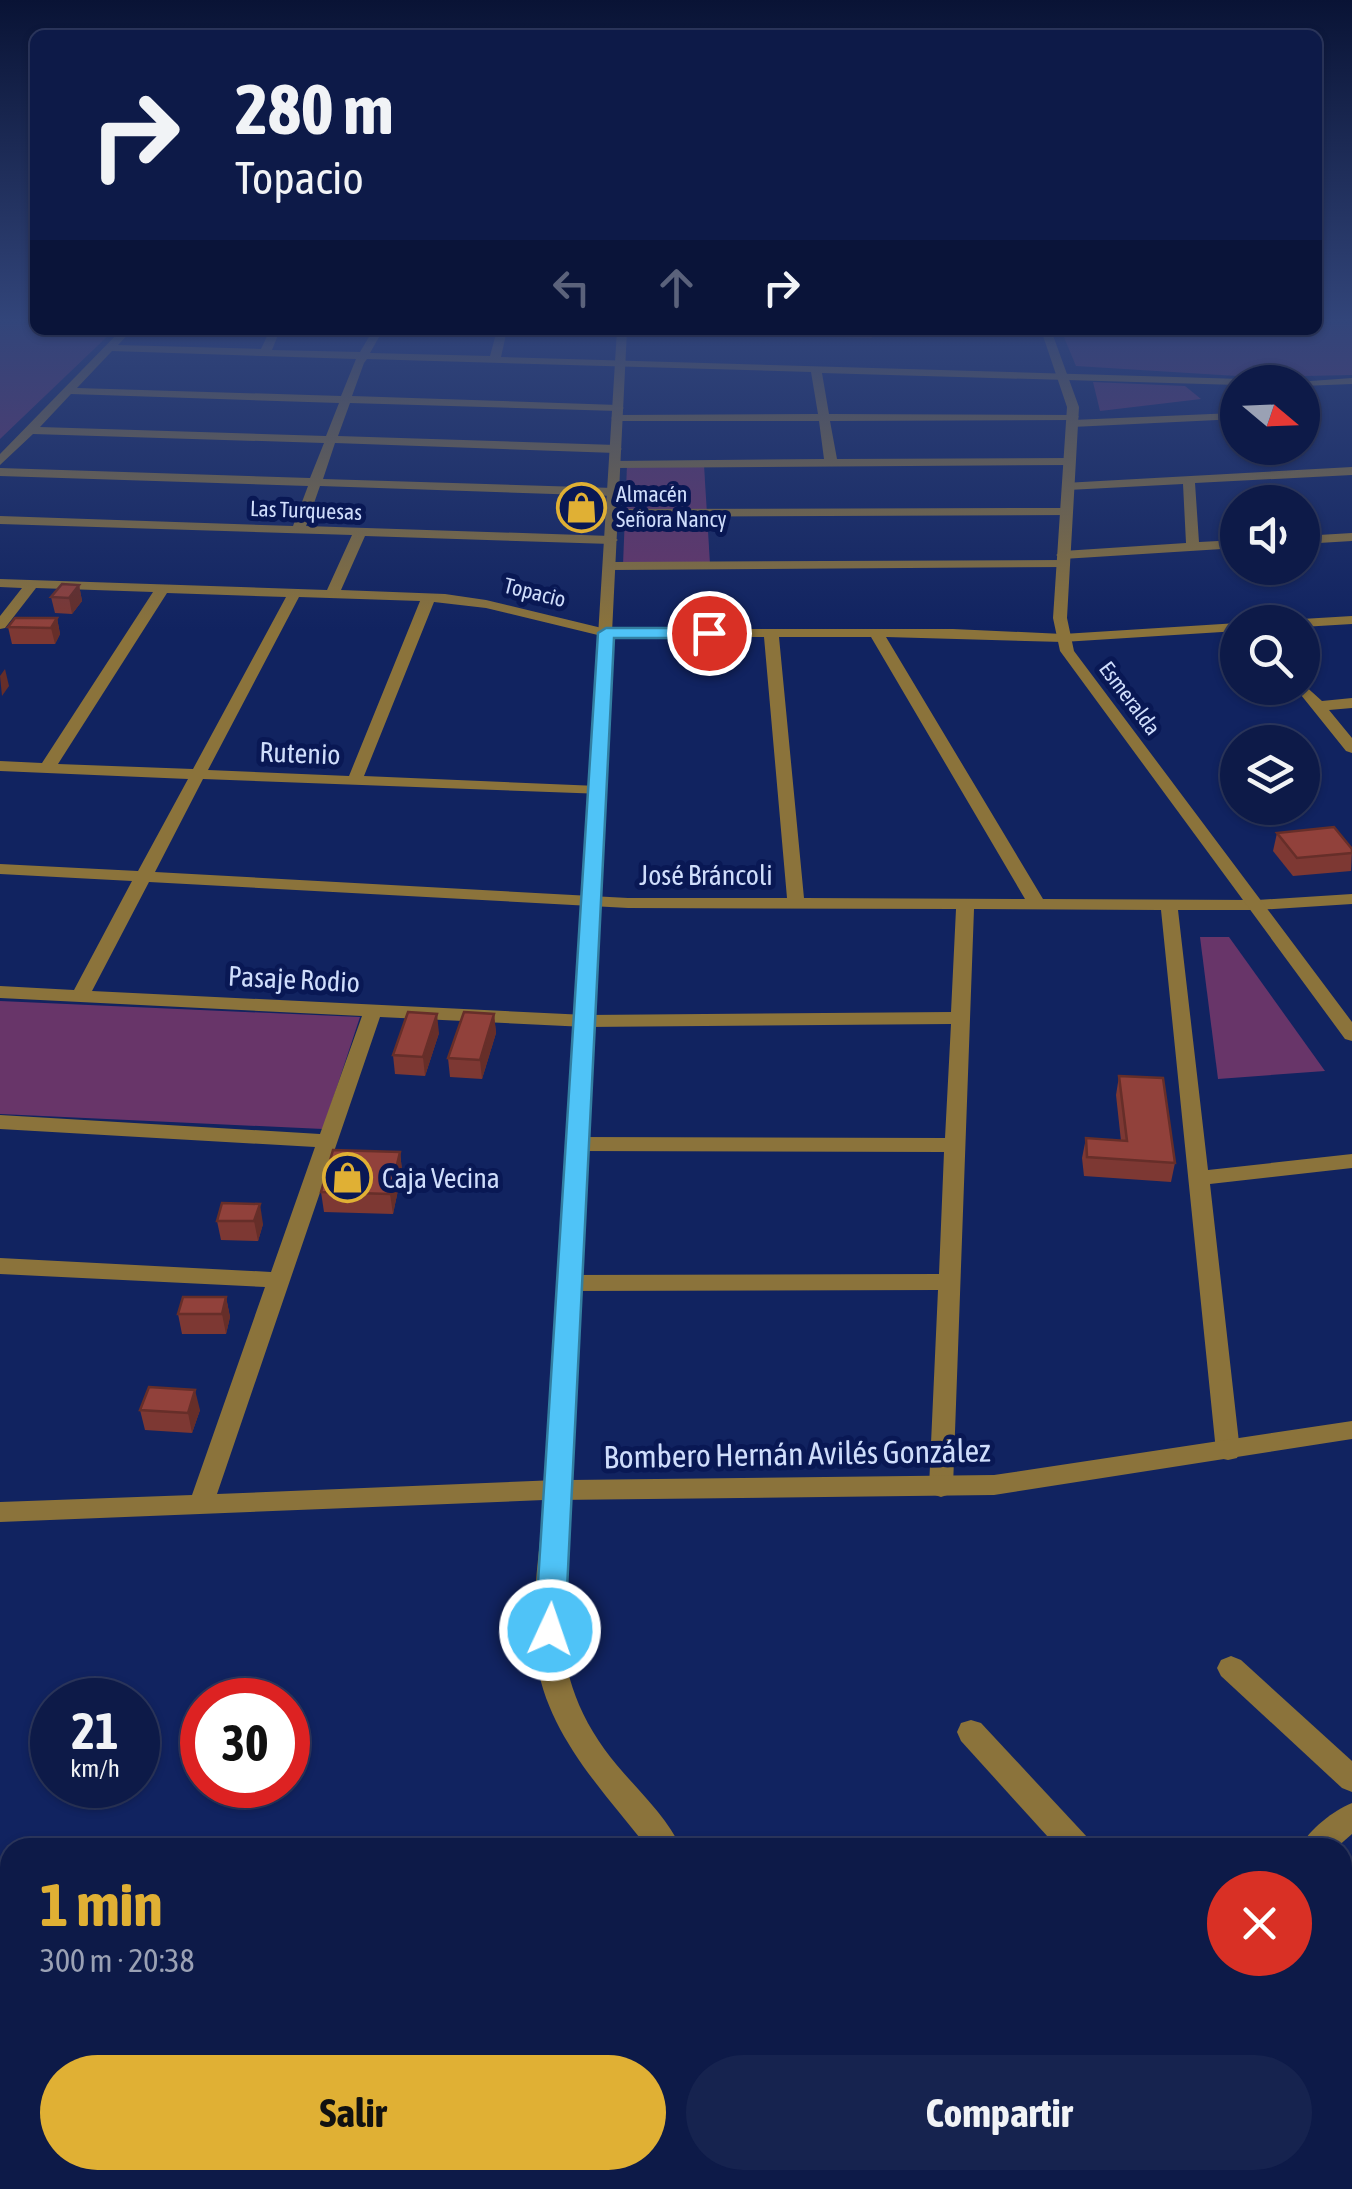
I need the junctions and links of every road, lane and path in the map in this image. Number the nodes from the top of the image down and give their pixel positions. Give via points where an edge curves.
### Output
1 (35, 426) edge
2 (336, 426) edge
3 (617, 426) edge
4 (825, 426) edge
5 (1072, 426) edge
6 (31, 430) junction
7 (331, 440) junction
8 (616, 456) junction
9 (0, 461) edge
10 (1070, 461) junction
11 (831, 462) junction
12 (1352, 471) edge
13 (0, 472) edge
14 (1189, 480) junction
15 (315, 482) junction
16 (1068, 486) junction
17 (614, 492) junction
18 (1066, 512) junction
19 (613, 513) junction
20 (0, 520) edge
21 (298, 530) junction
22 (360, 532) junction
23 (1352, 537) edge
24 (1320, 539) edge
25 (611, 540) junction
26 (1220, 545) edge
27 (1193, 547) junction
28 (1063, 560) junction
29 (610, 566) junction
30 (0, 582) edge
31 (32, 584) junction
32 (163, 588) junction
33 (295, 592) junction
34 (332, 594) junction
35 (429, 598) junction
36 (1352, 620) edge
37 (1320, 622) edge
38 (0, 624) edge
39 (1220, 628) edge
40 (771, 632) junction
41 (606, 633) junction
42 (876, 633) junction
43 (1063, 638) junction
44 (1352, 703) edge
45 (1318, 706) joint
46 (1352, 748) edge
47 (0, 766) edge
48 (46, 768) junction
49 (199, 774) junction
50 (355, 780) junction
51 (598, 791) junction
52 (0, 869) edge
53 (145, 876) junction
54 (593, 899) junction
55 (1352, 899) edge
56 (796, 903) junction
57 (965, 904) junction
58 (1037, 904) junction
59 (1169, 905) junction
60 (1257, 905) junction
61 (0, 992) edge
62 (80, 996) junction
63 (373, 1010) junction
64 (960, 1018) junction
65 (586, 1021) junction
66 (1352, 1034) edge
67 (0, 1122) edge
68 (328, 1141) junction
69 (578, 1144) junction
70 (954, 1145) junction
71 (1352, 1161) edge
72 (1198, 1178) junction
73 (0, 1266) edge
74 (279, 1280) junction
75 (949, 1282) junction
76 (569, 1283) junction
77 (1352, 1430) edge
78 (1228, 1451) junction
79 (940, 1487) junction
80 (557, 1490) junction
81 (200, 1506) junction
82 (0, 1512) edge
83 (1231, 1668) dead end
84 (971, 1732) dead end
85 (1352, 1779) edge
86 (1352, 1816) edge
87 (659, 1838) edge
88 (1069, 1838) edge
89 (1326, 1838) edge

1 - 6 street
2 - 7 street
3 - 8 street
4 - 11 street
5 - 10 street
6 - 7 street
6 - 9 street
7 - 8 street
7 - 15 street
8 - 11 street
8 - 17 street
10 - 11 street
10 - 16 street
12 - 14 street
13 - 15 street
14 - 16 street
14 - 27 street
15 - 17 street
15 - 21 street
16 - 18 street
17 - 19 street
18 - 19 street
18 - 28 street
19 - 25 street
20 - 21 street, Las Turquesas
21 - 22 street, Las Turquesas
22 - 25 street, Las Turquesas
22 - 34 street
23 - 24 street
25 - 29 street
26 - 27 street
27 - 28 street
28 - 29 street
28 - 43 street
29 - 41 street
30 - 31 street, Topacio
31 - 32 street, Topacio
31 - 38 street
32 - 33 street, Topacio
32 - 48 street
33 - 34 street, Topacio
33 - 49 street
34 - 35 street, Topacio
35 - 41 street, Topacio via 486,604
35 - 50 street
36 - 37 street
39 - 43 street, Topacio
40 - 41 street, Topacio
40 - 42 street, Topacio
40 - 56 street
41 - 51 street
42 - 43 street, Topacio
42 - 58 street
43 - 60 street, Esmeralda via 1076,665
44 - 45 street
45 - 46 street
47 - 48 street, Rutenio
48 - 49 street, Rutenio
49 - 50 street, Rutenio
49 - 53 street
50 - 51 street, Rutenio
51 - 54 street
52 - 53 street, José Bráncoli
53 - 54 street, José Bráncoli
53 - 62 street
54 - 56 street, José Bráncoli
54 - 65 street
55 - 60 street, José Bráncoli
56 - 57 street, José Bráncoli
57 - 58 street, José Bráncoli
57 - 64 street
58 - 59 street, José Bráncoli
59 - 60 street, José Bráncoli
59 - 72 street
60 - 66 street, Esmeralda
61 - 62 street, Pasaje Rodio
62 - 63 street, Pasaje Rodio
63 - 65 street, Pasaje Rodio
63 - 68 street
64 - 65 street, Pasaje Rodio
64 - 70 street
65 - 69 street
67 - 68 street
68 - 74 street
69 - 70 street
69 - 76 street
70 - 75 street
71 - 72 street
72 - 78 street
73 - 74 street
74 - 81 street
75 - 76 street
75 - 79 street
76 - 80 street
77 - 78 street, Bombero Hernán Avilés González
78 - 79 street, Bombero Hernán Avilés González via 1024,1482
79 - 80 street, Bombero Hernán Avilés González
80 - 81 street, Bombero Hernán Avilés González
80 - 87 street via 550,1630 556,1686 583,1742
81 - 82 street, Bombero Hernán Avilés González
83 - 85 street
84 - 88 street
86 - 89 street

